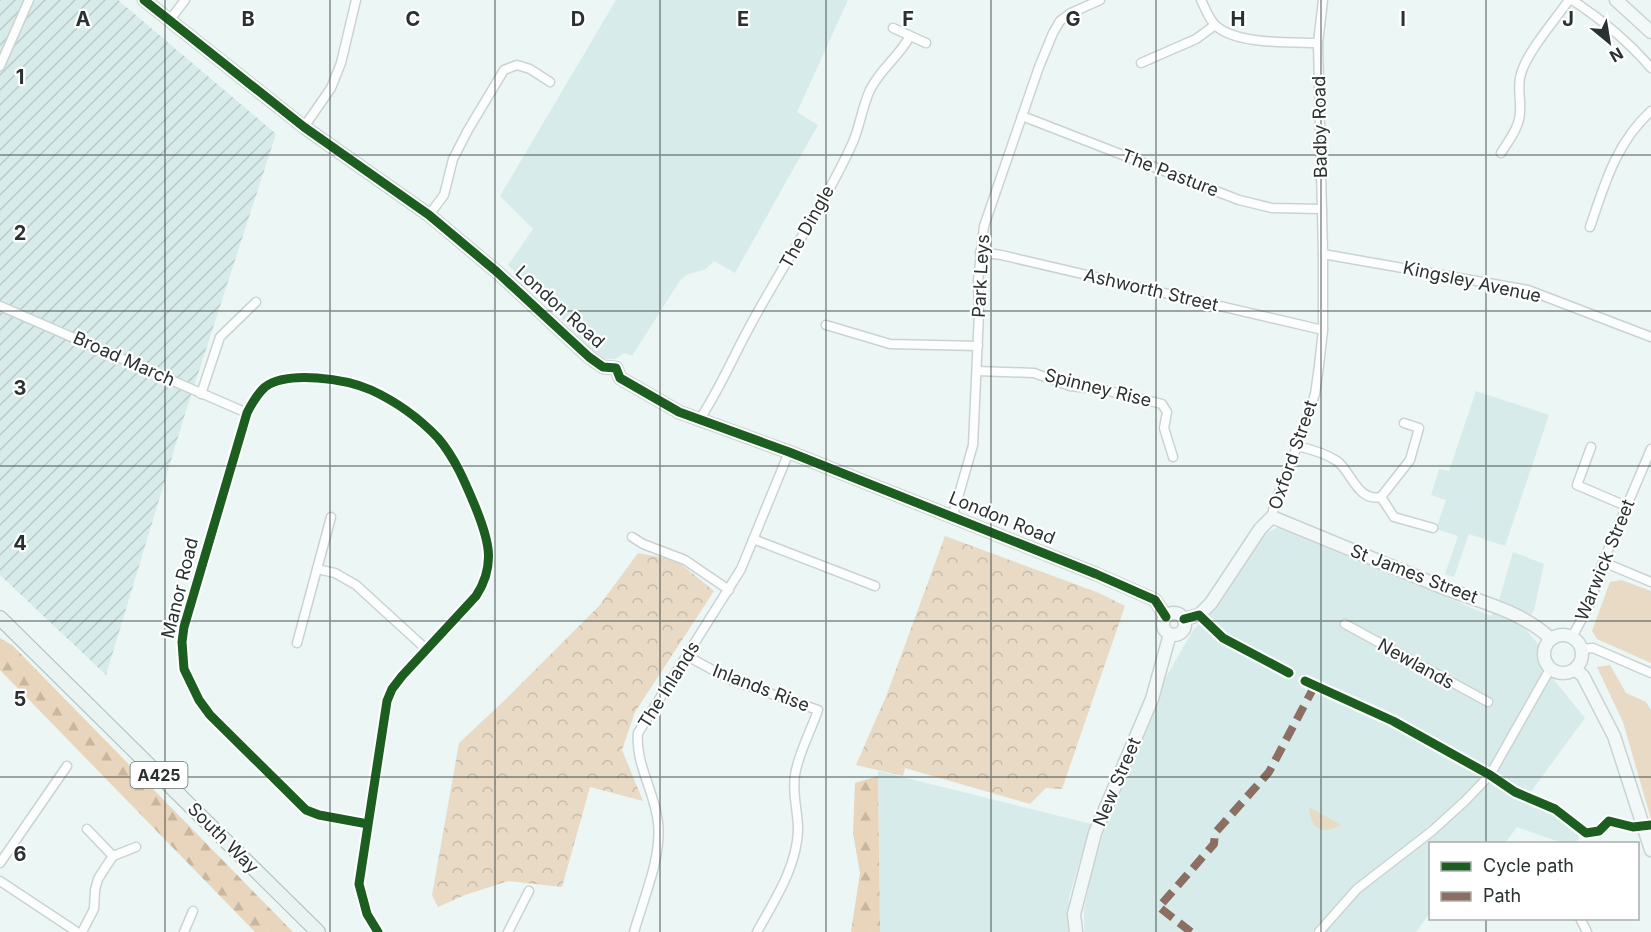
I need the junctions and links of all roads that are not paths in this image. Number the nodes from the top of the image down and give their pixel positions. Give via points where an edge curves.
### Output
1 (29, 0) edge
2 (144, 0) edge
3 (185, 0) edge
4 (356, 0) edge
5 (1100, 0) edge
6 (1202, 0) edge
7 (1323, 0) edge
8 (1570, 0) edge
9 (1616, 0) edge
10 (169, 21) junction
11 (1215, 25) junction
12 (893, 28) dead end
13 (1651, 32) edge
14 (910, 36) junction
15 (926, 43) dead end
16 (1318, 43) junction
17 (1141, 63) dead end
18 (0, 66) edge
19 (1651, 68) edge
20 (550, 82) dead end
21 (1651, 111) edge
22 (1022, 116) junction
23 (304, 127) junction
24 (1501, 153) dead end
25 (1322, 209) junction
26 (429, 215) junction
27 (1590, 227) dead end
28 (980, 252) junction
29 (1323, 254) junction
30 (256, 302) dead end
31 (0, 306) edge
32 (826, 325) dead end
33 (1323, 330) junction
34 (1651, 337) edge
35 (978, 346) junction
36 (977, 371) junction
37 (201, 394) junction
38 (247, 413) junction
39 (703, 420) junction
40 (1404, 423) dead end
41 (1297, 446) junction
42 (1592, 447) dead end
43 (1651, 449) edge
44 (789, 452) junction
45 (1173, 457) dead end
46 (1381, 497) junction
47 (1626, 506) junction
48 (952, 515) junction
49 (331, 517) dead end
50 (1272, 517) junction
51 (1433, 528) dead end
52 (632, 537) dead end
53 (753, 539) junction
54 (1603, 562) junction
55 (317, 569) junction
56 (1651, 582) edge
57 (875, 586) dead end
58 (729, 590) junction
59 (1199, 615) junction
60 (1166, 617) junction
61 (0, 618) edge
62 (1184, 619) junction
63 (1345, 624) dead end
64 (1170, 634) junction
65 (1572, 637) junction
66 (1551, 639) junction
67 (297, 642) dead end
68 (426, 649) junction
69 (1582, 649) junction
70 (687, 656) junction
71 (1274, 665) dead end
72 (1550, 669) junction
73 (1575, 669) junction
74 (1651, 673) edge
75 (1488, 702) dead end
76 (67, 766) dead end
77 (368, 824) junction
78 (87, 829) dead end
79 (136, 846) dead end
80 (1651, 850) edge
81 (113, 856) junction
82 (0, 863) edge
83 (0, 881) edge
84 (529, 891) dead end
85 (194, 911) dead end
86 (77, 932) edge
87 (81, 932) edge
88 (184, 932) edge
89 (318, 932) edge
90 (378, 932) edge
91 (508, 932) edge
92 (634, 932) edge
93 (757, 932) edge
94 (1076, 932) edge
95 (1319, 932) edge

1 - 18 street
2 - 10 main road, London Road
3 - 10 street
4 - 23 street via 331,88
5 - 22 street, Park Leys via 1060,21
6 - 11 street
7 - 16 street, Badby Road
8 - 19 street via 1597,16
8 - 24 street via 1521,71 1519,123
9 - 13 main road
10 - 23 main road, London Road
11 - 16 street via 1241,38
11 - 17 street via 1196,39
12 - 14 street
14 - 15 street
14 - 39 street, The Dingle via 869,93 853,142 750,326
16 - 25 street, Badby Road
20 - 26 street via 517,65 504,70 468,130 453,159 444,195
21 - 27 street via 1615,158
22 - 25 street, The Pasture via 1239,200 1272,208
22 - 28 street, Park Leys via 991,203
23 - 26 main road, London Road
25 - 29 street, Badby Road
26 - 39 main road, London Road via 589,357 603,367 616,368 620,378 674,409
28 - 33 street, Ashworth Street
28 - 35 street, Park Leys
29 - 33 street, Oxford Street
29 - 34 street, Kingsley Avenue via 1528,290
30 - 37 street via 220,337
31 - 37 street, Broad March
32 - 35 street via 890,344
33 - 41 street, Oxford Street via 1315,393
35 - 36 street, Park Leys
36 - 45 street, Spinney Rise via 1034,373 1070,386 1162,404 1167,412 1164,428
36 - 48 street, Park Leys via 973,446
37 - 38 street, Broad March
38 - 68 street, Manor Road via 266,387 280,380 300,377 354,385 371,390 426,426 452,457 487,541 488,571 476,596
38 - 77 street, Manor Road via 184,627 184,669 210,715 306,810
39 - 44 main road, London Road
40 - 46 street via 1419,428 1410,460
41 - 46 street via 1338,462 1359,490 1370,497
41 - 50 street, Oxford Street
42 - 47 street via 1577,484
43 - 47 street, Warwick Street
44 - 48 main road, London Road
44 - 53 street, The Inlands
46 - 51 street via 1395,517
47 - 54 street, Warwick Street
48 - 60 main road, London Road via 1155,600
49 - 55 street
50 - 59 main road, Oxford Street
50 - 66 main road, St James Street via 1482,600 1541,629
52 - 58 street via 685,560
53 - 57 street
53 - 58 street, The Inlands
54 - 56 street
54 - 65 street, Warwick Street via 1589,606
55 - 67 street
55 - 68 street via 335,573 356,585
58 - 70 street, The Inlands
59 - 62 main road
59 - 71 street via 1223,638
60 - 62 main road via 1176,613
60 - 64 main road via 1163,625
61 - 89 main road, South Way / A425
62 - 64 main road via 1182,631
63 - 75 street, Newlands
64 - 94 main road, New Street via 1152,699 1095,833 1074,914
65 - 66 main road via 1560,635
65 - 69 main road
66 - 72 main road via 1543,654
68 - 77 street, Manor Road via 392,689 387,701
69 - 73 main road
69 - 74 street via 1593,648
70 - 92 street, The Inlands via 638,733 637,749 658,825 656,851
70 - 93 street, Inlands Rise via 731,680 818,710 795,772 798,830 794,856
72 - 73 main road via 1565,673
72 - 95 street via 1490,775 1432,831 1357,889
73 - 80 main road via 1583,675 1614,736
76 - 82 street
77 - 90 street, Manor Road via 359,884 367,914
78 - 81 street
79 - 81 street
81 - 87 street via 98,879 94,909
83 - 86 street
84 - 91 street
85 - 88 street

